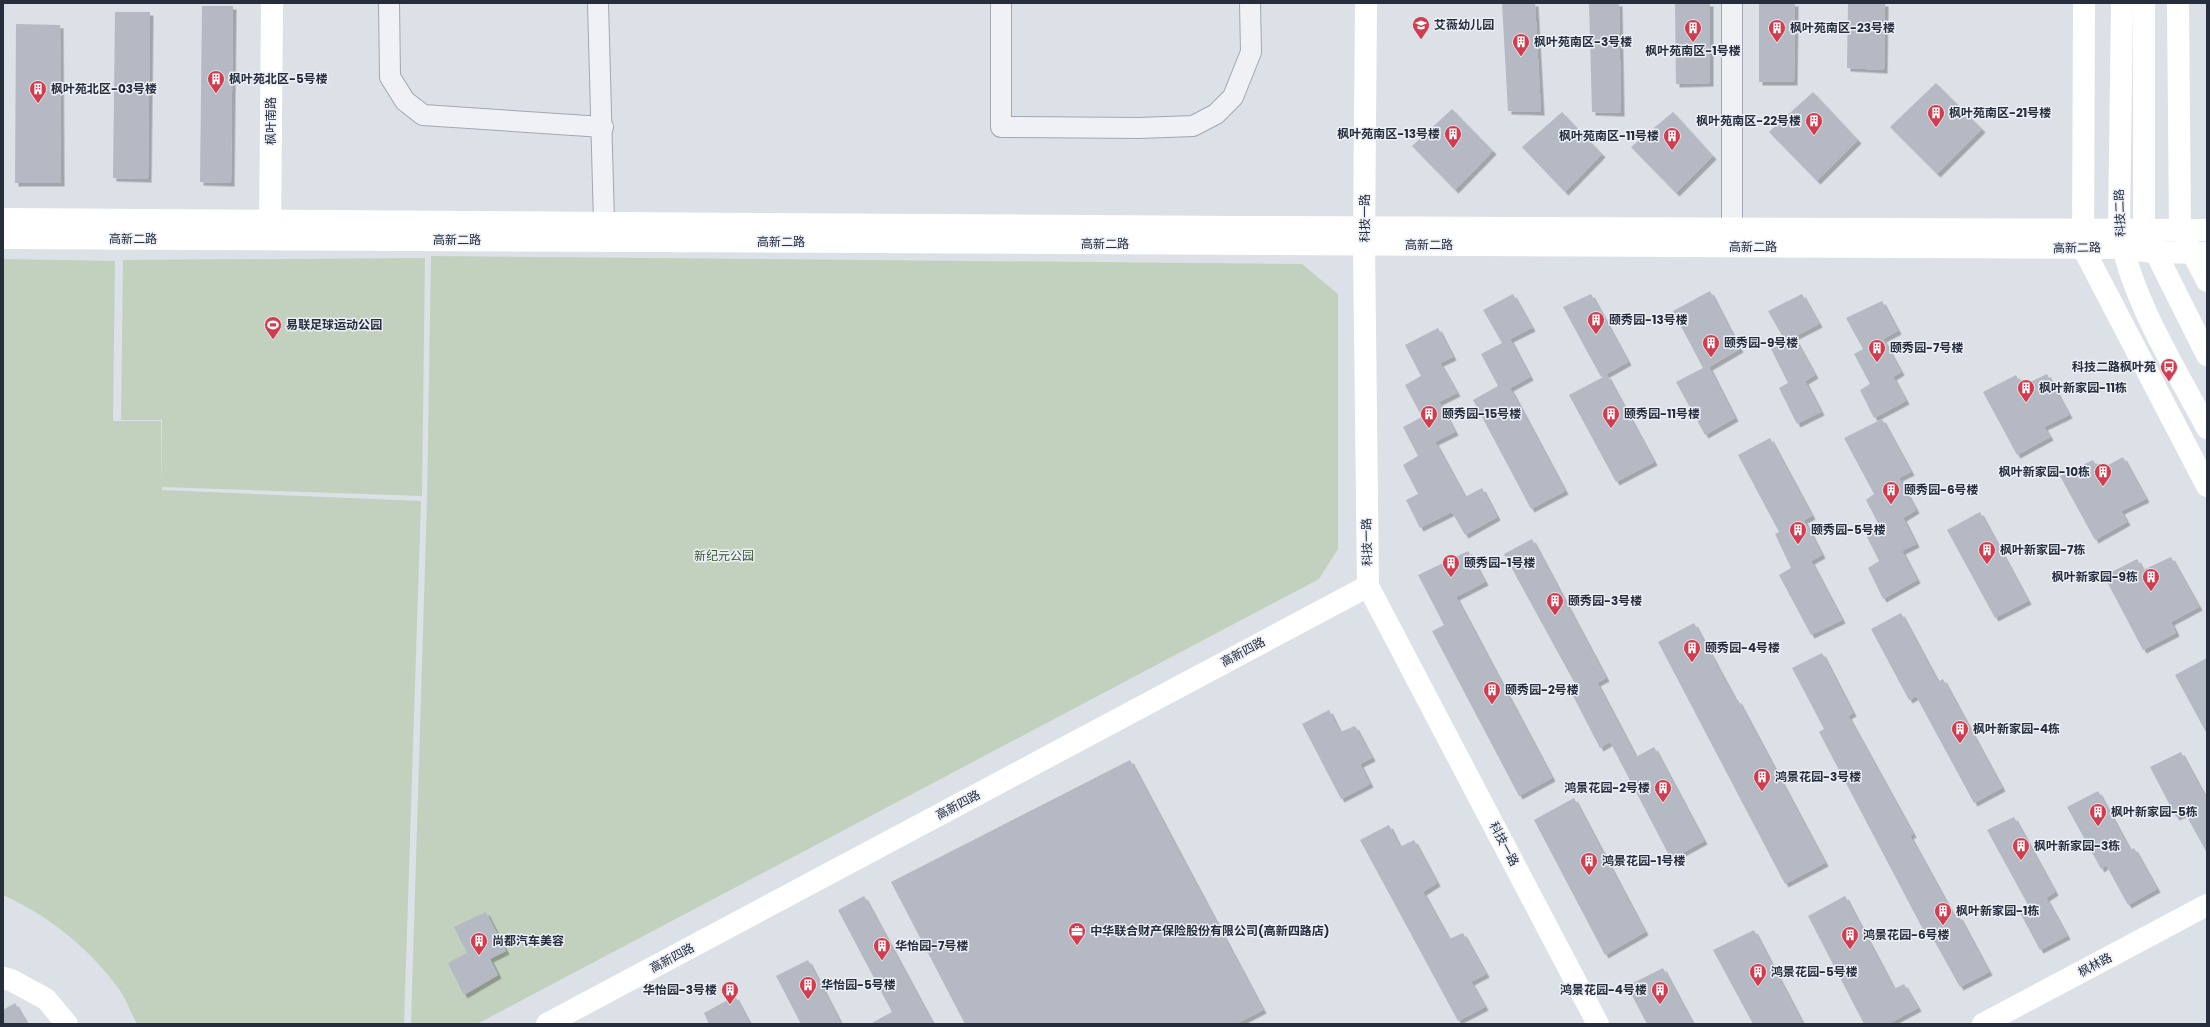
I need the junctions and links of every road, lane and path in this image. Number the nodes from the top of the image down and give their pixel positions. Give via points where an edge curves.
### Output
1 (272, 3) edge
2 (389, 3) edge
3 (598, 3) edge
4 (1001, 3) edge
5 (1250, 3) edge
6 (1366, 3) edge
7 (1732, 3) edge
8 (2084, 3) edge
9 (2122, 3) edge
10 (2144, 3) edge
11 (2178, 3) edge
12 (603, 127) junction
13 (3, 219) edge
14 (604, 223) junction
15 (2144, 229) junction
16 (2180, 229) junction
17 (2207, 230) edge
18 (270, 231) junction
19 (1364, 236) junction
20 (3, 238) edge
21 (1732, 238) junction
22 (2083, 238) junction
23 (2120, 238) junction
24 (2154, 252) junction
25 (2200, 253) edge
26 (2207, 281) edge
27 (2207, 355) edge
28 (2207, 428) edge
29 (2207, 486) edge
30 (1368, 586) junction
31 (2207, 905) edge
32 (3, 978) edge
33 (67, 1024) edge
34 (547, 1024) edge
35 (1598, 1024) edge
36 (1983, 1024) edge

1 - 18 street, 枫叶南路
2 - 12 street via 390,76 405,100 423,114
3 - 12 street
4 - 5 street via 1001,127 1139,128 1193,126 1216,114 1233,97 1251,52
6 - 19 street, 科技一路
7 - 21 street
8 - 22 street
9 - 23 street, 科技二路
10 - 15 street, 科技二路
11 - 16 street
12 - 14 street
13 - 18 street, 高新二路
14 - 18 street, 高新二路
14 - 19 street, 高新二路
15 - 16 street, 高新二路
15 - 23 street, 高新二路
15 - 24 street, 科技二路
16 - 17 street, 高新二路
16 - 25 street
18 - 19 street, 高新二路
18 - 20 street, 高新二路
19 - 21 street, 高新二路
19 - 30 street, 科技一路
21 - 22 street, 高新二路
22 - 23 street, 高新二路
22 - 29 street
23 - 24 street, 高新二路
23 - 28 street, 科技二路 via 2148,317
24 - 25 street, 高新二路
24 - 27 street, 科技二路
25 - 26 street
30 - 34 street, 高新四路
30 - 35 street, 科技一路
31 - 36 street, 枫林路
32 - 33 street via 46,999

